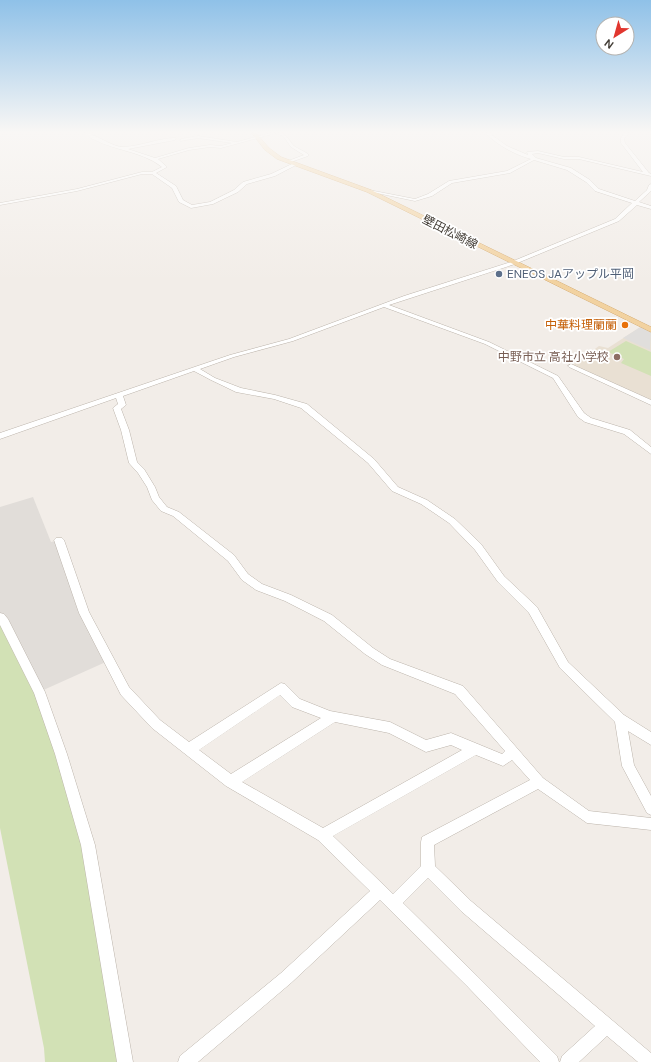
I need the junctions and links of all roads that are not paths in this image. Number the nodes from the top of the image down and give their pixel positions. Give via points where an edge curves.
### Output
1 (105, 183) edge
2 (167, 183) edge
3 (247, 183) edge
4 (346, 183) edge
5 (450, 183) edge
6 (590, 183) edge
7 (651, 185) edge
8 (369, 191) junction
9 (635, 203) junction
10 (0, 204) edge
11 (651, 208) edge
12 (513, 263) junction
13 (383, 305) junction
14 (651, 330) edge
15 (571, 366) dead end
16 (195, 369) junction
17 (119, 395) junction
18 (651, 403) edge
19 (0, 436) edge
20 (651, 451) edge
21 (59, 540) dead end
22 (0, 616) edge
23 (333, 717) junction
24 (620, 719) junction
25 (651, 739) edge
26 (475, 749) junction
27 (188, 750) junction
28 (514, 752) junction
29 (230, 782) junction
30 (539, 782) junction
31 (651, 809) edge
32 (651, 824) edge
33 (323, 835) junction
34 (428, 869) junction
35 (380, 892) junction
36 (393, 903) junction
37 (607, 1025) junction
38 (125, 1062) edge
39 (186, 1062) edge
40 (551, 1062) edge
41 (568, 1062) edge
42 (650, 1062) edge

1 - 10 street
2 - 3 street via 174,187 181,201 191,207 211,203 236,191
4 - 8 main road, 壁田松崎線
5 - 8 street via 430,196 415,200
6 - 9 street via 597,190
7 - 9 street via 649,191
8 - 12 main road, 壁田松崎線
9 - 11 street
9 - 12 street via 617,220
12 - 13 street
12 - 14 main road, 壁田松崎線
13 - 16 street via 291,340
13 - 20 street via 488,343 556,377 581,415 588,420 627,432
15 - 18 street
16 - 17 street
16 - 24 street via 238,390 304,406 371,461 395,489 424,502 452,521 478,547 501,579 533,610 564,665
17 - 19 street
17 - 28 street via 122,405 118,408 128,451 133,463 141,471 155,498 164,509 176,514 231,558 245,577 259,587 328,618 386,662 459,690
21 - 27 street via 84,613 125,691 156,724
22 - 38 street via 39,692 61,754 88,845
23 - 26 street via 390,728 426,746 451,739
23 - 27 street via 296,703 281,688
23 - 29 street
24 - 25 street
24 - 31 street via 628,766
26 - 28 street via 502,760
26 - 33 street
27 - 29 street
28 - 30 street
29 - 33 street
30 - 32 street via 587,817
30 - 34 street via 427,842
33 - 35 street
34 - 36 street
34 - 37 street via 466,906
35 - 36 street
35 - 39 street via 286,978
36 - 40 street
37 - 41 street
37 - 42 street

